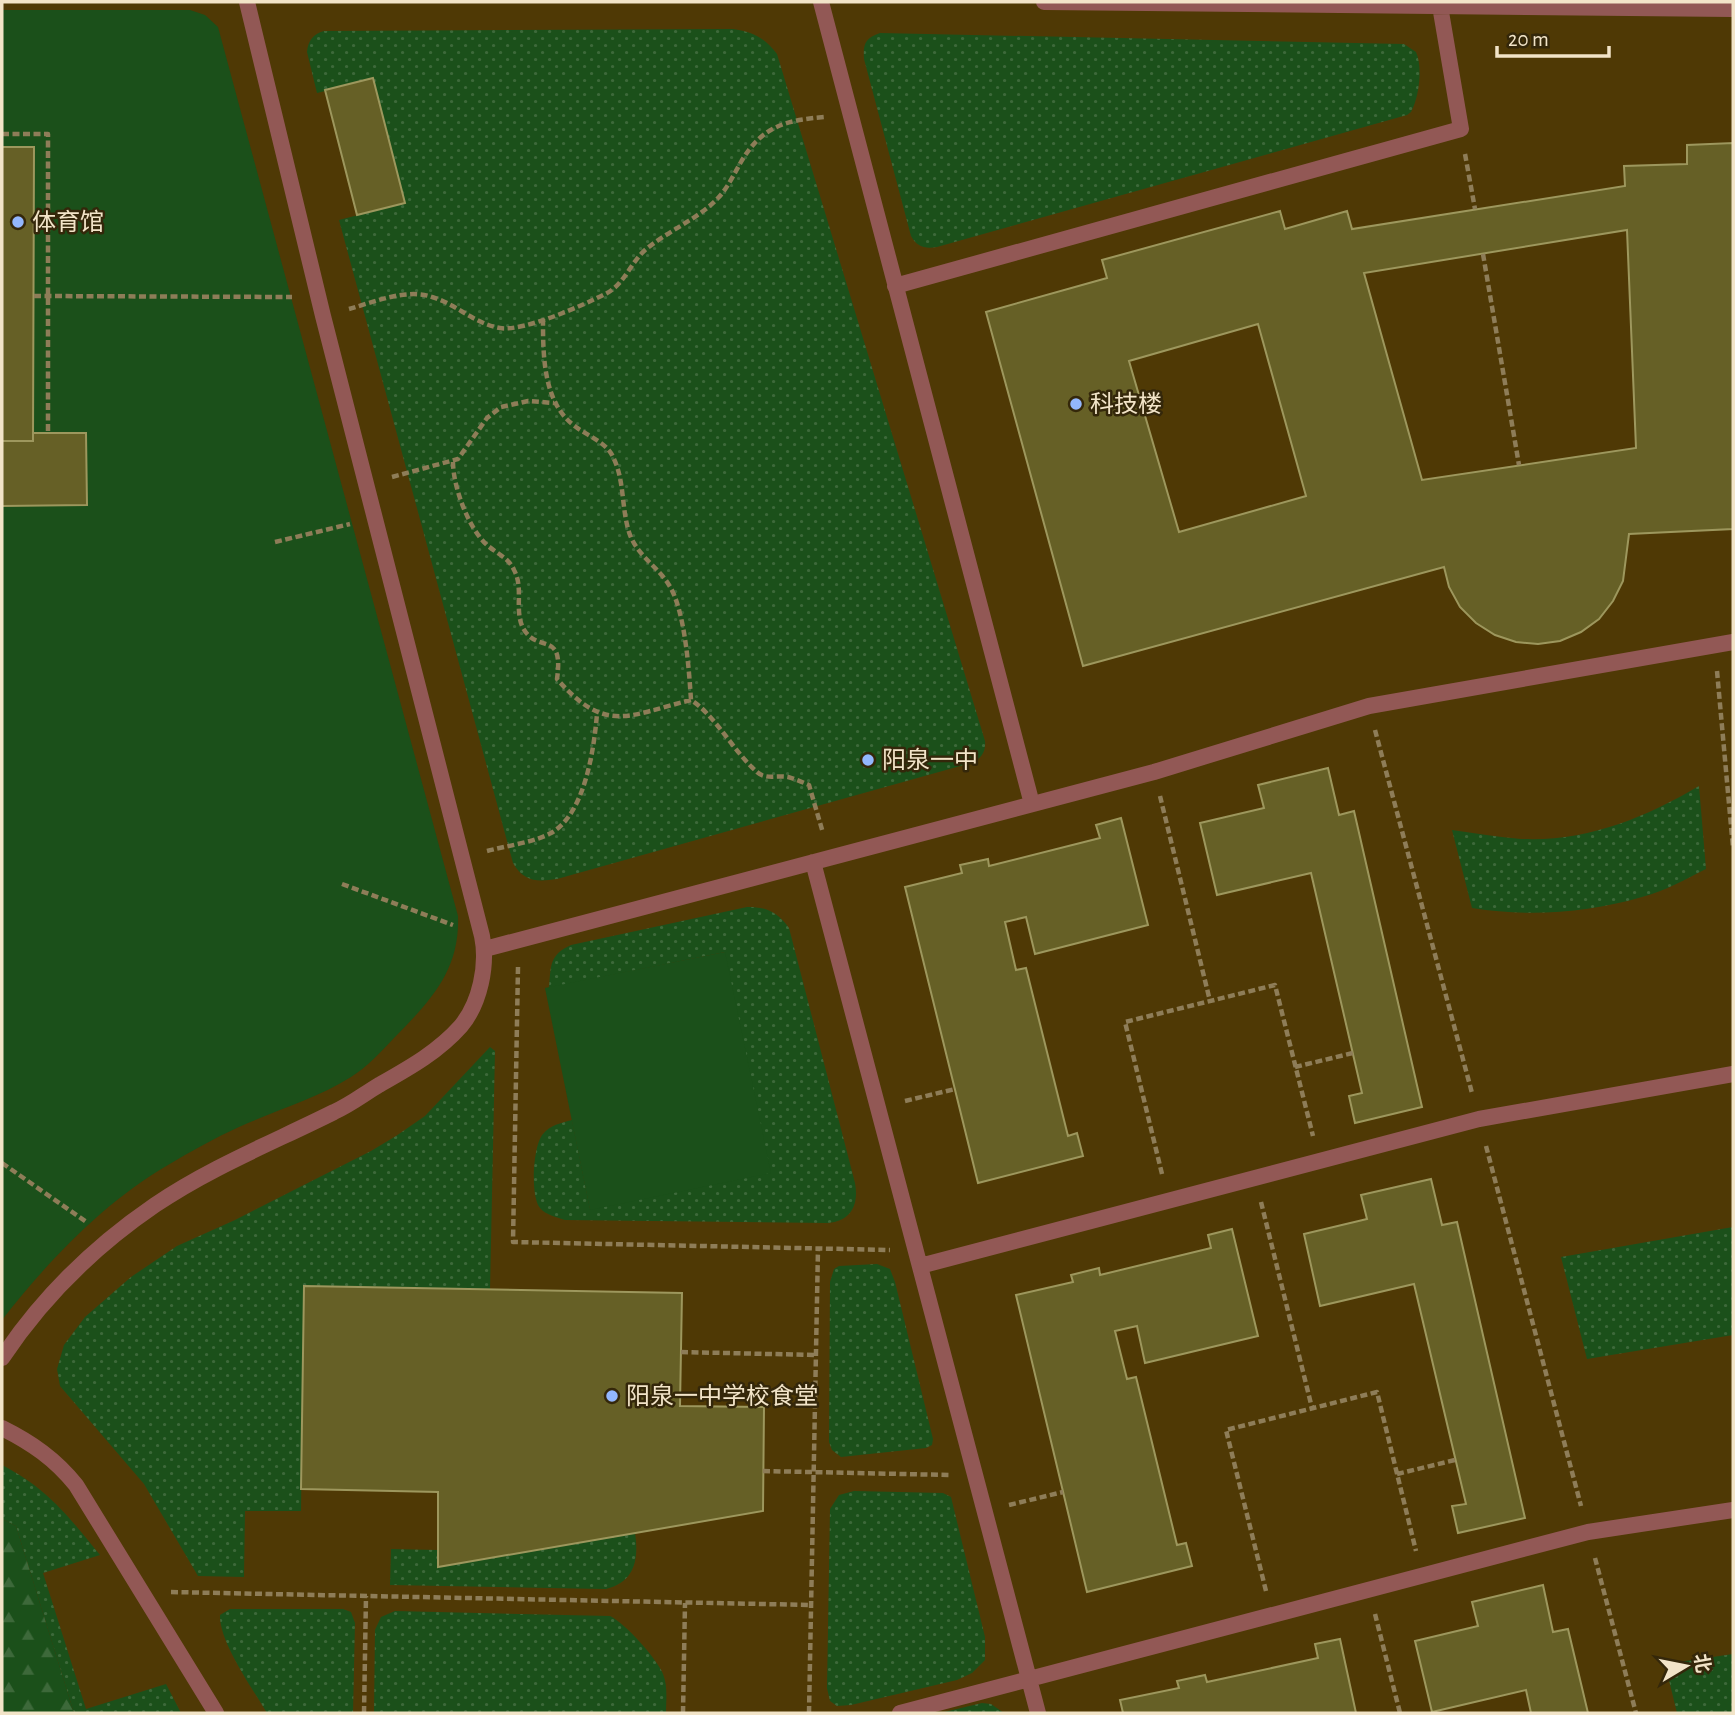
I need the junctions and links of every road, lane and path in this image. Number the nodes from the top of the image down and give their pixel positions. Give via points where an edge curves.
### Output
1 (247, 2) edge
2 (821, 2) edge
3 (1044, 2) edge
4 (1440, 6) junction
5 (1733, 9) edge
6 (850, 114) junction
7 (1461, 129) junction
8 (2, 134) edge
9 (1475, 209) dead end
10 (1483, 254) dead end
11 (895, 286) junction
12 (34, 296) dead end
13 (48, 296) junction
14 (318, 297) junction
15 (323, 316) junction
16 (543, 319) junction
17 (554, 403) junction
18 (47, 433) dead end
19 (453, 461) junction
20 (1519, 465) dead end
21 (366, 484) junction
22 (375, 519) junction
23 (275, 542) dead end
24 (1733, 642) edge
25 (1714, 644) junction
26 (691, 700) junction
27 (1369, 706) junction
28 (597, 714) junction
29 (1154, 772) junction
30 (1032, 804) junction
31 (1733, 848) edge
32 (830, 857) junction
33 (462, 858) junction
34 (813, 862) junction
35 (342, 884) dead end
36 (519, 940) junction
37 (483, 942) junction
38 (1210, 1001) junction
39 (1353, 1052) dead end
40 (1295, 1067) junction
41 (1733, 1074) edge
42 (955, 1089) dead end
43 (878, 1108) junction
44 (1479, 1119) junction
45 (1319, 1161) junction
46 (2, 1163) edge
47 (1255, 1178) junction
48 (1169, 1201) junction
49 (111, 1239) junction
50 (817, 1248) junction
51 (918, 1258) junction
52 (681, 1352) dead end
53 (815, 1355) junction
54 (2, 1358) edge
55 (1312, 1408) junction
56 (2, 1428) edge
57 (1455, 1460) dead end
58 (764, 1471) dead end
59 (813, 1472) junction
60 (1397, 1474) junction
61 (975, 1475) junction
62 (1063, 1492) dead end
63 (1733, 1510) edge
64 (984, 1511) junction
65 (1588, 1532) junction
66 (1422, 1575) junction
67 (1369, 1589) junction
68 (143, 1592) junction
69 (366, 1596) junction
70 (685, 1603) junction
71 (811, 1605) junction
72 (1272, 1615) junction
73 (1029, 1679) junction
74 (216, 1713) edge
75 (364, 1713) edge
76 (683, 1713) edge
77 (808, 1713) edge
78 (900, 1713) edge
79 (1038, 1713) edge
80 (1400, 1713) edge
81 (1636, 1713) edge

1 - 14 lane
2 - 6 lane
3 - 4 lane
4 - 5 lane
4 - 7 lane
6 - 11 lane
6 - 16 path via 796,119 771,128 744,156 719,197 643,252 619,284
7 - 9 path
7 - 11 lane
8 - 13 path via 48,134
10 - 20 path
11 - 30 lane
12 - 13 path
13 - 14 path
13 - 18 path
14 - 15 lane
15 - 16 path via 397,296 424,294 500,328
15 - 21 lane
16 - 17 path via 543,350
17 - 19 path via 519,402 493,412
17 - 26 path via 566,420 609,449 614,458 631,538 677,598
19 - 21 path
19 - 28 path via 460,502 485,543 515,571 524,630 557,649 557,679
21 - 22 lane
22 - 23 path
22 - 33 lane
24 - 25 lane
25 - 27 lane
25 - 31 path
26 - 28 path via 630,715
26 - 32 path via 704,708 759,774 790,777 808,785
27 - 29 lane
27 - 44 path
28 - 33 path via 593,756 584,786 558,828
29 - 30 lane
29 - 38 path
30 - 32 lane
32 - 34 lane
33 - 37 lane
34 - 36 lane
34 - 43 lane
35 - 37 path
36 - 37 lane
36 - 50 path via 513,1242
37 - 49 lane via 479,990 469,1015 440,1046 337,1111 209,1172
38 - 40 path via 1275,985
38 - 48 path via 1125,1022
39 - 40 path
40 - 45 path
41 - 44 lane
42 - 43 path
43 - 51 lane
44 - 45 lane
44 - 65 path
45 - 47 lane
46 - 49 path
47 - 48 lane
47 - 55 path
48 - 51 lane
49 - 54 lane via 50,1294
50 - 51 path
50 - 53 path
51 - 61 lane
52 - 53 path
53 - 59 path
55 - 60 path via 1377,1392
55 - 72 path via 1226,1430
56 - 68 lane via 36,1447 66,1473
57 - 60 path
58 - 59 path
59 - 61 path
59 - 71 path
60 - 66 path
61 - 64 lane
62 - 64 path
63 - 65 lane
64 - 73 lane
65 - 66 lane
65 - 81 path
66 - 67 lane
67 - 72 lane
67 - 80 path
68 - 69 path
68 - 74 lane
69 - 70 path
69 - 75 path
70 - 71 path
70 - 76 path
71 - 77 path
72 - 73 lane
73 - 78 lane
73 - 79 lane

